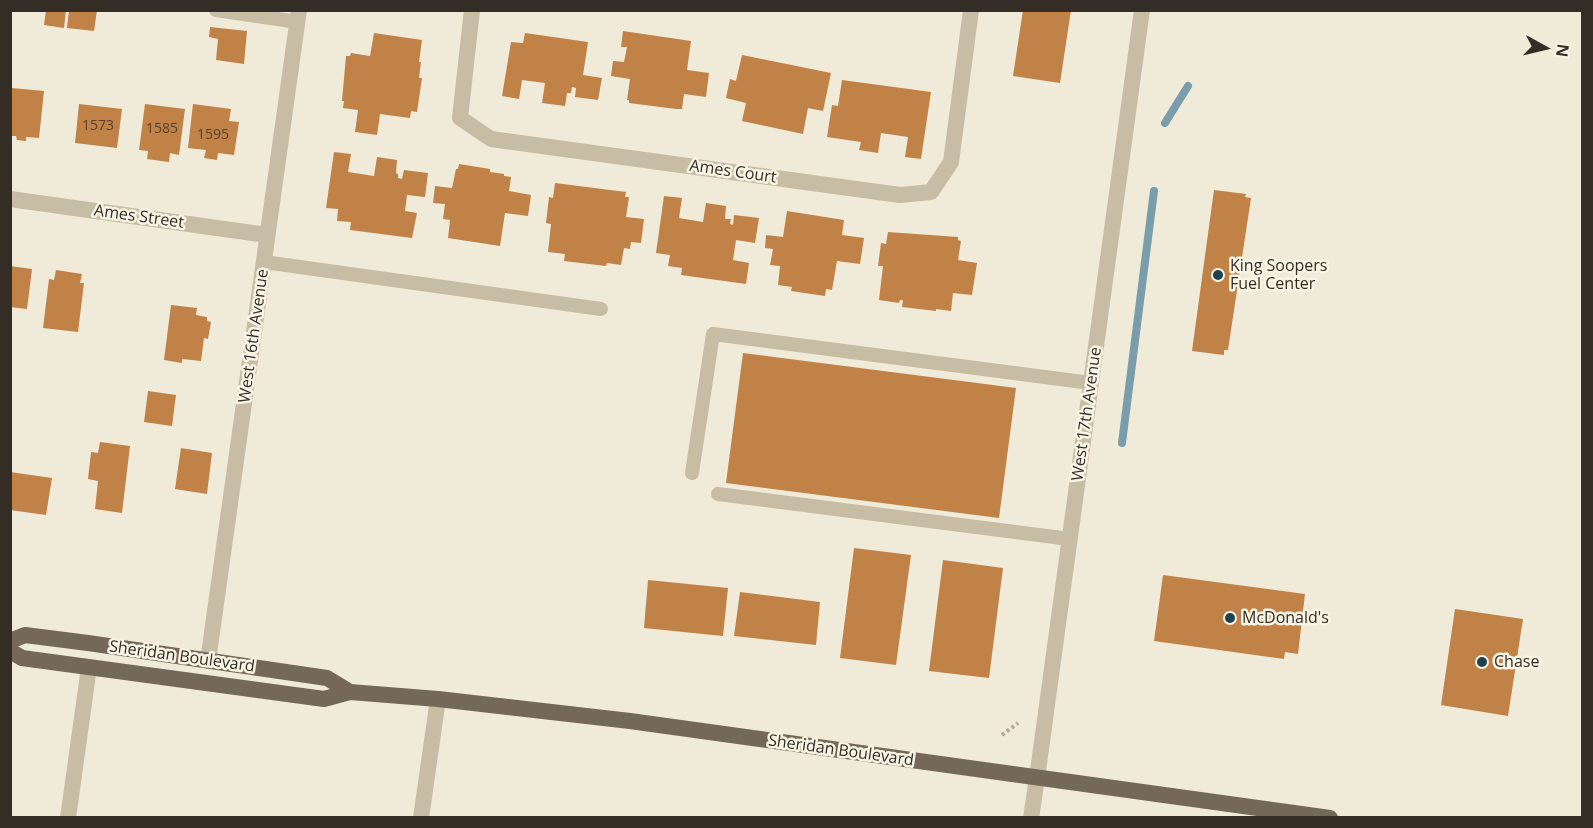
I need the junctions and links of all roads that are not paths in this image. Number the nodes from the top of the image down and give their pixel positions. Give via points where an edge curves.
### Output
1 (216, 10) edge
2 (472, 10) edge
3 (971, 10) edge
4 (1142, 10) edge
5 (299, 16) edge
6 (10, 199) edge
7 (267, 236) junction
8 (264, 262) junction
9 (601, 309) dead end
10 (1091, 383) junction
11 (692, 473) dead end
12 (718, 494) dead end
13 (1070, 539) junction
14 (10, 641) edge
15 (10, 651) edge
16 (208, 661) junction
17 (89, 667) junction
18 (350, 692) junction
19 (438, 699) junction
20 (1037, 778) junction
21 (68, 818) edge
22 (421, 818) edge
23 (1031, 818) edge
24 (1330, 818) edge

1 - 5 lane
2 - 3 street, Ames Court via 460,118 491,139 900,195 931,192 951,162
4 - 10 street, West 17th Avenue
5 - 7 street, West 16th Avenue
6 - 7 street, Ames Street
7 - 8 street, West 16th Avenue
8 - 9 lane
8 - 16 street, West 16th Avenue
10 - 11 lane via 712,334
10 - 13 street, West 17th Avenue
12 - 13 lane
13 - 20 street, West 17th Avenue
14 - 16 main road, Sheridan Boulevard via 25,635
15 - 17 main road, Sheridan Boulevard via 22,658
16 - 18 main road, Sheridan Boulevard via 327,678
17 - 18 main road, Sheridan Boulevard via 324,699
17 - 21 street
18 - 19 main road, Sheridan Boulevard
19 - 20 main road, Sheridan Boulevard via 630,721
19 - 22 street
20 - 23 street, West 17th Avenue
20 - 24 main road, Sheridan Boulevard

